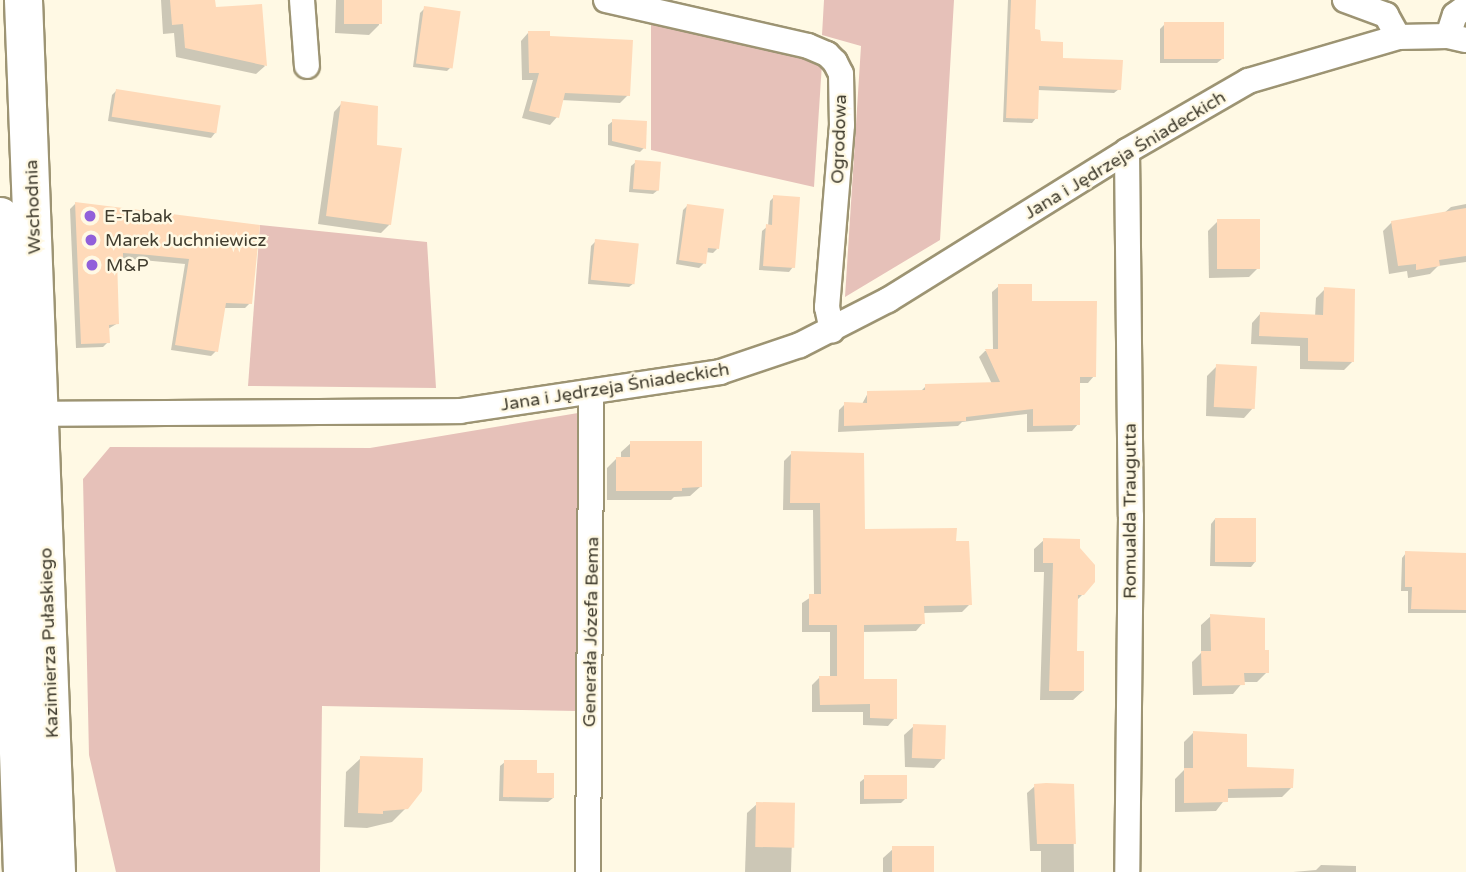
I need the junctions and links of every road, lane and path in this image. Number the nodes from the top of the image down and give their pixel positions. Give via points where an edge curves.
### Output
1 (23, 0) edge
2 (302, 0) edge
3 (606, 0) edge
4 (1345, 0) edge
5 (1466, 7) edge
6 (1398, 37) junction
7 (1457, 38) edge
8 (307, 66) dead end
9 (1127, 151) junction
10 (0, 216) edge
11 (831, 330) junction
12 (591, 392) junction
13 (16, 414) edge
14 (22, 872) edge
15 (56, 872) edge
16 (588, 872) edge
17 (1127, 872) edge

1 - 13 main road, Wschodnia
2 - 8 street
3 - 11 street, Ogrodowa via 808,46 835,62 841,74 842,125 827,307
4 - 6 street via 1386,15
5 - 7 street, Jana i Jędrzeja Śniadeckich via 1455,15
6 - 7 street, Jana i Jędrzeja Śniadeckich
6 - 9 street, Jana i Jędrzeja Śniadeckich via 1248,81
9 - 11 street, Jana i Jędrzeja Śniadeckich via 888,300
9 - 17 street, Romualda Traugutta via 1131,503
10 - 13 main road, Wschodnia
11 - 12 street, Jana i Jędrzeja Śniadeckich via 720,372
12 - 13 street, Jana i Jędrzeja Śniadeckich via 460,411
12 - 16 street, Generała Józefa Bema
13 - 14 main road, Kazimierza Pułaskiego
13 - 15 main road, Kazimierza Pułaskiego

